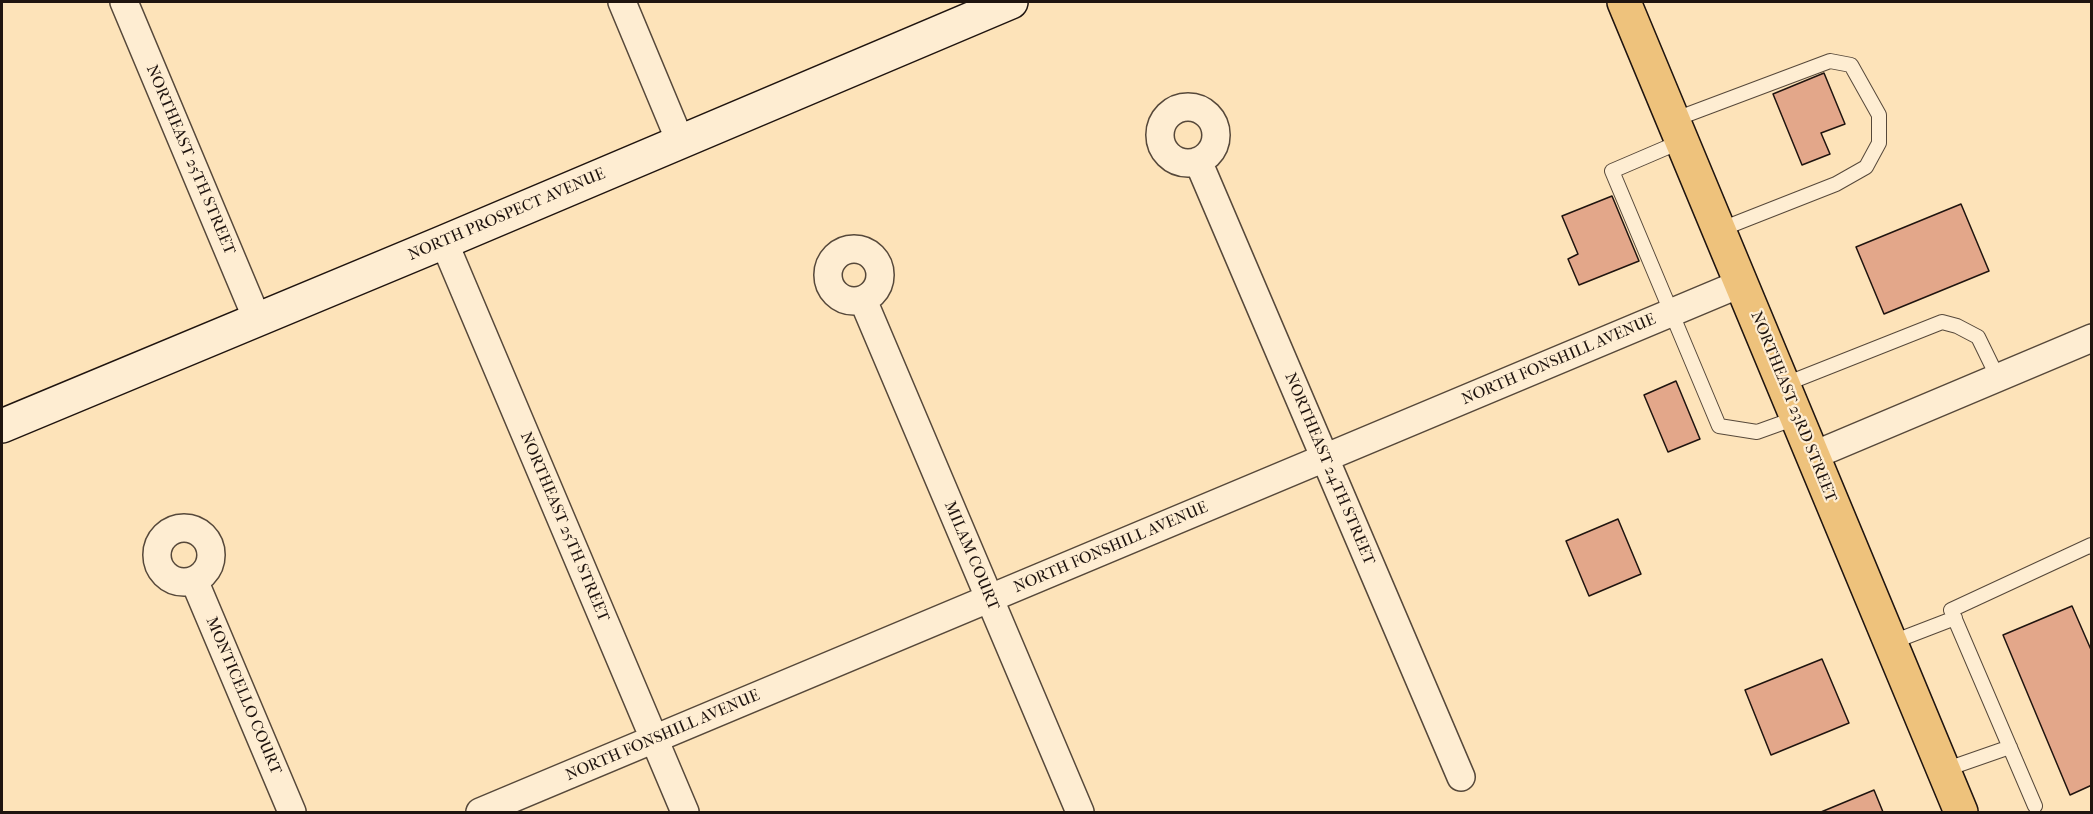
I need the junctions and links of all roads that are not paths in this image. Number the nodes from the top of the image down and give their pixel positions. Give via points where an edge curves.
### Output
1 (124, 2) edge
2 (622, 2) edge
3 (1011, 2) edge
4 (1624, 2) edge
5 (1678, 130) junction
6 (680, 141) junction
7 (1198, 161) dead end
8 (1719, 230) junction
9 (444, 242) junction
10 (1742, 283) junction
11 (864, 300) dead end
12 (1670, 314) junction
13 (257, 320) junction
14 (2091, 339) edge
15 (1998, 378) junction
16 (1783, 385) junction
17 (1796, 418) junction
18 (2, 426) edge
19 (1812, 456) junction
20 (1325, 458) junction
21 (2091, 547) edge
22 (194, 580) dead end
23 (989, 598) junction
24 (1955, 618) junction
25 (1890, 643) junction
26 (654, 739) junction
27 (2010, 747) junction
28 (1944, 771) junction
29 (1461, 777) dead end
30 (2035, 806) dead end
31 (292, 813) edge
32 (480, 813) edge
33 (685, 813) edge
34 (1080, 813) edge
35 (1961, 813) edge

1 - 13 street, NORTHEAST 25TH STREET
2 - 6 street
3 - 6 street, NORTH PROSPECT AVENUE
4 - 5 main road, NORTHEAST 23RD STREET
5 - 8 main road, NORTHEAST 23RD STREET
5 - 8 lane via 1830,62 1851,65 1878,115 1879,143 1866,167 1836,184
5 - 12 lane via 1612,171
6 - 9 street, NORTH PROSPECT AVENUE
7 - 20 street, NORTHEAST 24TH STREET
8 - 10 main road, NORTHEAST 23RD STREET
9 - 13 street, NORTH PROSPECT AVENUE
9 - 26 street, NORTHEAST 25TH STREET
10 - 12 street, NORTH FONSHILL AVENUE
10 - 16 main road, NORTHEAST 23RD STREET
11 - 23 street, MILAM COURT
12 - 17 lane via 1719,426 1757,432
12 - 20 street, NORTH FONSHILL AVENUE
13 - 18 street, NORTH PROSPECT AVENUE
14 - 15 street
15 - 16 lane via 1978,337 1942,322
15 - 19 street
16 - 17 main road, NORTHEAST 23RD STREET
17 - 19 main road, NORTHEAST 23RD STREET
19 - 25 main road, NORTHEAST 23RD STREET
20 - 23 street, NORTH FONSHILL AVENUE
20 - 29 street, NORTHEAST 24TH STREET
21 - 24 lane via 1951,610
22 - 31 street, MONTICELLO COURT
23 - 26 street, NORTH FONSHILL AVENUE
23 - 34 street, MILAM COURT
24 - 25 lane
24 - 27 lane
25 - 28 main road, NORTHEAST 23RD STREET
26 - 32 street, NORTH FONSHILL AVENUE
26 - 33 street, NORTHEAST 25TH STREET
27 - 28 lane
27 - 30 lane
28 - 35 main road, NORTHEAST 23RD STREET

